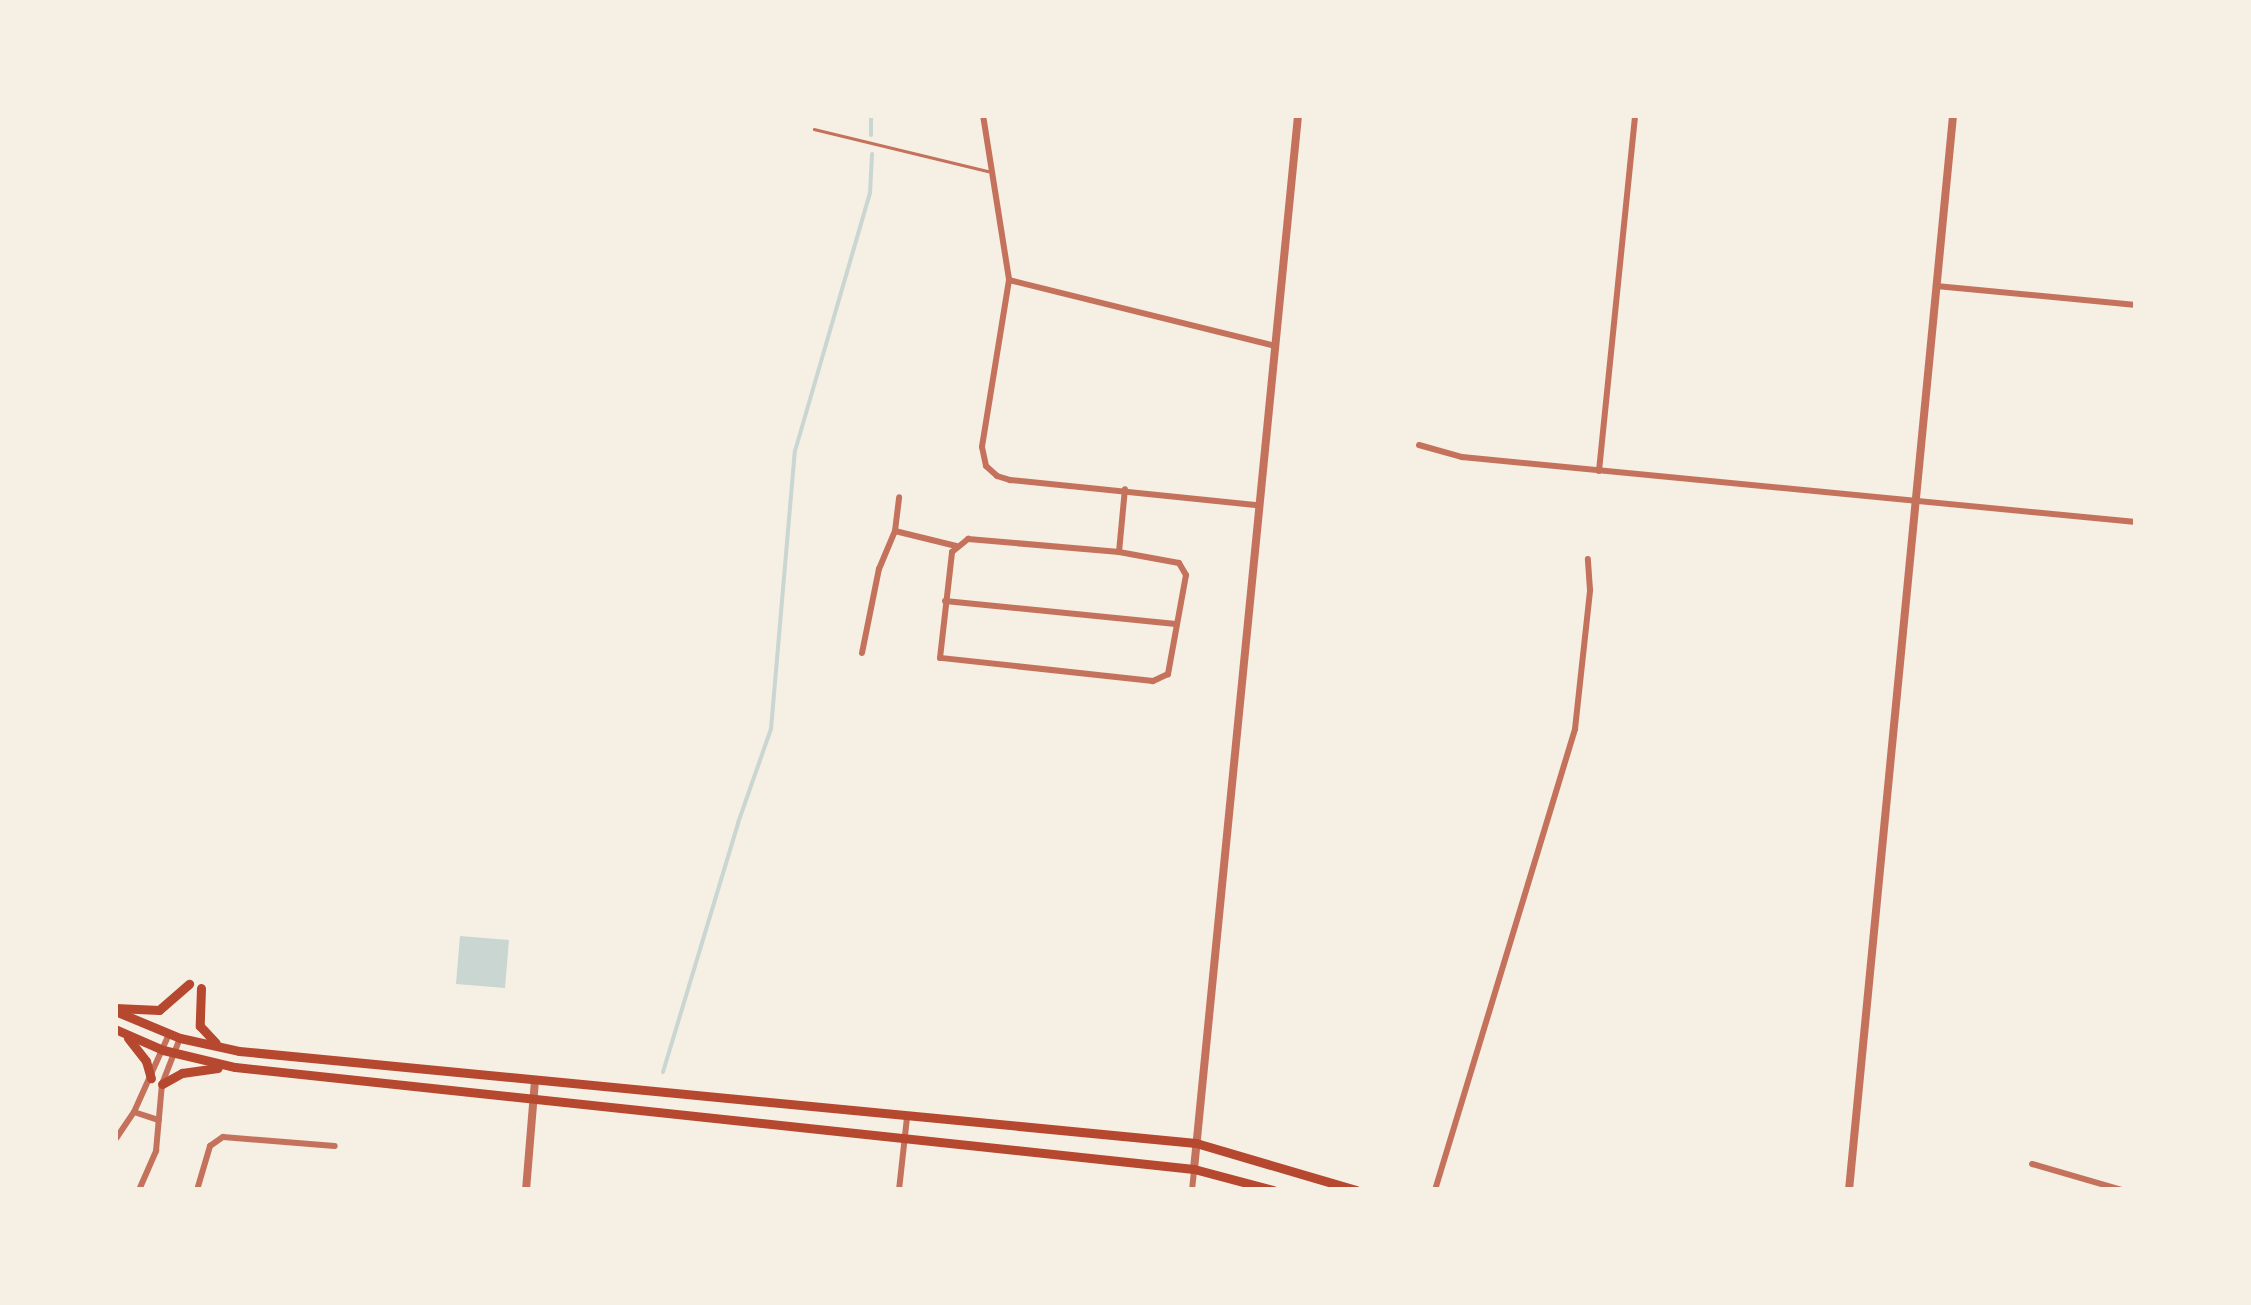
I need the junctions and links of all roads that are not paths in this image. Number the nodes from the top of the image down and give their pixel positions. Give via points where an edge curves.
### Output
1 (984, 115) edge
2 (1298, 115) edge
3 (1635, 115) edge
4 (1952, 115) edge
5 (814, 129) dead end
6 (994, 173) junction
7 (1009, 280) junction
8 (1936, 286) junction
9 (2136, 305) edge
10 (1276, 346) junction
11 (1419, 445) dead end
12 (1599, 471) junction
13 (1125, 489) junction
14 (899, 497) dead end
15 (1914, 500) junction
16 (1258, 505) junction
17 (2136, 522) edge
18 (895, 531) junction
19 (956, 546) junction
20 (1120, 552) junction
21 (1588, 559) dead end
22 (945, 601) junction
23 (1176, 624) junction
24 (862, 653) dead end
25 (189, 984) dead end
26 (201, 988) dead end
27 (115, 1009) edge
28 (115, 1029) edge
29 (126, 1035) junction
30 (175, 1036) junction
31 (228, 1049) junction
32 (163, 1050) junction
33 (174, 1054) junction
34 (236, 1067) junction
35 (151, 1078) junction
36 (536, 1080) junction
37 (162, 1084) junction
38 (534, 1096) junction
39 (134, 1112) junction
40 (907, 1116) junction
41 (160, 1120) junction
42 (905, 1138) junction
43 (115, 1140) edge
44 (1196, 1143) junction
45 (335, 1146) dead end
46 (2032, 1164) dead end
47 (1194, 1168) junction
48 (140, 1190) edge
49 (197, 1190) edge
50 (527, 1190) edge
51 (900, 1190) edge
52 (1192, 1190) edge
53 (1272, 1190) edge
54 (1356, 1190) edge
55 (1435, 1190) edge
56 (1849, 1190) edge
57 (2122, 1190) edge

1 - 6 street
2 - 10 street
3 - 12 street
4 - 8 street
5 - 6 lane
6 - 7 street
7 - 10 street
7 - 13 street via 982,447 986,466 1010,480
8 - 9 street
8 - 15 street
10 - 16 street
11 - 12 street via 1462,457
12 - 15 street
13 - 16 street
13 - 20 street
14 - 18 street
15 - 17 street
15 - 56 street
16 - 44 street
18 - 19 street
18 - 24 street via 879,569
19 - 20 street via 968,539
19 - 22 street
20 - 23 street via 1174,560 1184,568
21 - 55 street via 1575,729
22 - 23 street
22 - 23 street via 938,654 957,663 1160,680 1168,674
25 - 27 main road via 159,1010
26 - 31 main road via 200,1026
27 - 30 main road
28 - 29 main road
29 - 32 main road
29 - 35 main road
30 - 31 main road
30 - 32 street
30 - 33 street
31 - 36 main road
32 - 33 main road
32 - 35 street
33 - 34 main road
33 - 37 street
34 - 37 main road via 182,1072
34 - 38 main road
35 - 39 street
36 - 38 street
36 - 40 main road
37 - 41 street
38 - 42 main road
38 - 50 street
39 - 41 street
39 - 43 street
40 - 42 street
40 - 44 main road
41 - 48 street
42 - 47 main road
42 - 51 street
44 - 47 street
44 - 54 main road
45 - 49 street via 223,1137 210,1146
46 - 57 street
47 - 52 street
47 - 53 main road

